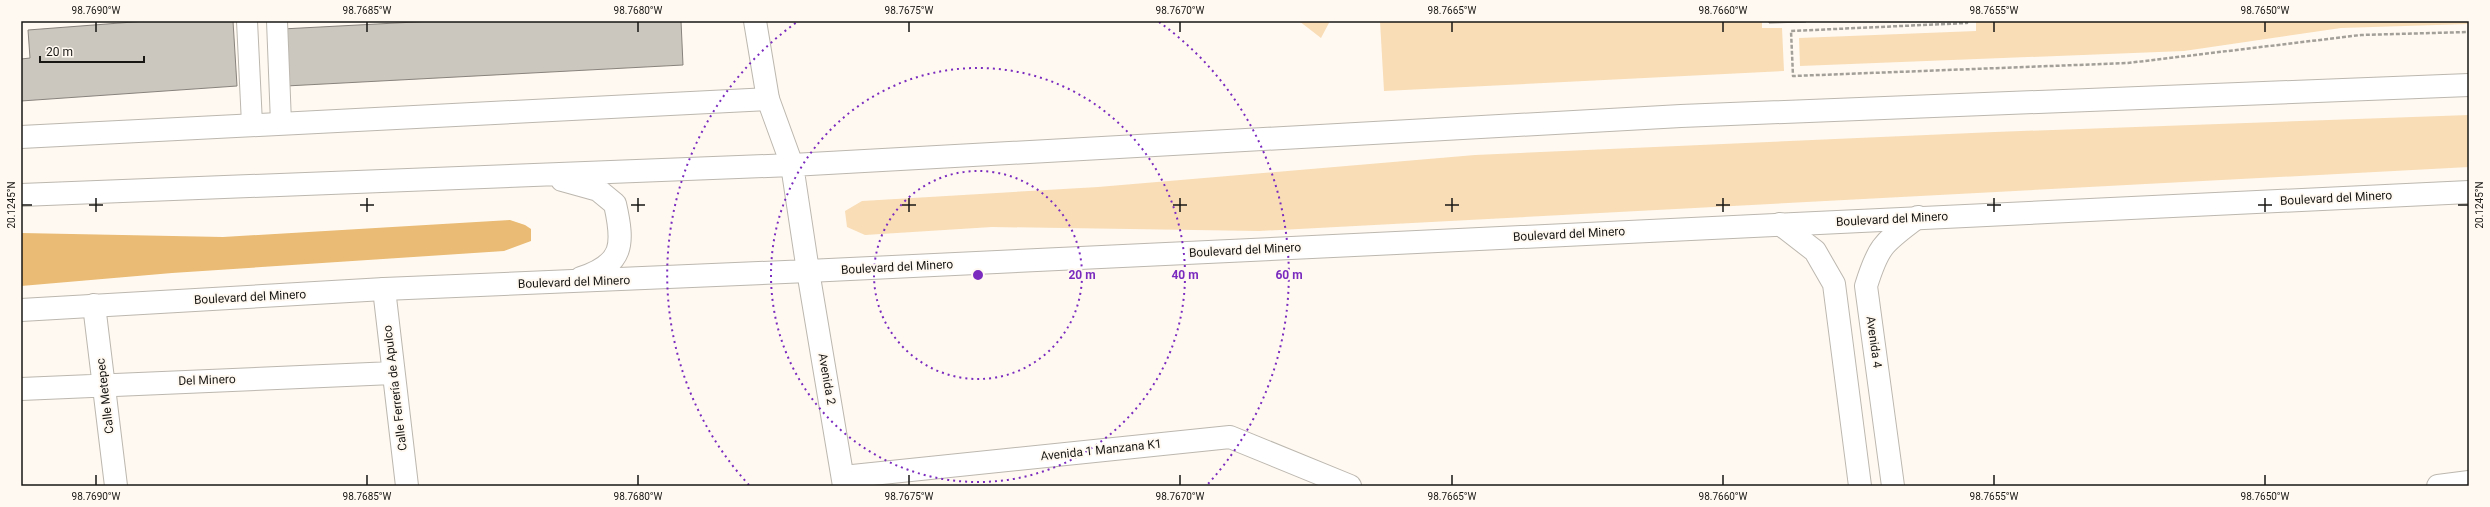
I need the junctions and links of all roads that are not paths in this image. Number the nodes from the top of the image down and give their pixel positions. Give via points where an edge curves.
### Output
1 (247, 21) edge
2 (277, 21) edge
3 (754, 21) edge
4 (2469, 85) edge
5 (768, 99) junction
6 (281, 123) junction
7 (252, 124) junction
8 (21, 137) edge
9 (792, 165) junction
10 (530, 174) junction
11 (2469, 192) edge
12 (21, 195) edge
13 (1918, 217) junction
14 (1780, 224) junction
15 (808, 271) junction
16 (568, 282) junction
17 (384, 289) junction
18 (94, 305) junction
19 (21, 310) edge
20 (393, 373) junction
21 (103, 384) junction
22 (21, 389) edge
23 (844, 481) edge
24 (2469, 482) edge
25 (1893, 484) edge
26 (116, 486) edge
27 (407, 486) edge
28 (1350, 486) edge
29 (1860, 486) edge
30 (1864, 486) edge
31 (2438, 486) edge

1 - 7 lane
2 - 6 lane
3 - 5 main road, Avenida 2
4 - 9 main road via 1681,116
5 - 6 main road
5 - 9 main road, Avenida 2
6 - 7 main road
7 - 8 main road
9 - 10 main road
9 - 15 main road, Avenida 2
10 - 12 main road
10 - 16 main road via 598,190 615,204 621,233 616,256 599,272
11 - 13 main road, Boulevard del Minero
13 - 14 main road, Boulevard del Minero
13 - 25 main road, Avenida 4 via 1886,241 1876,256 1866,286
14 - 15 main road, Boulevard del Minero
14 - 29 main road via 1815,251 1834,284
15 - 16 main road, Boulevard del Minero
15 - 23 main road, Avenida 2
16 - 17 main road, Boulevard del Minero
17 - 18 main road, Boulevard del Minero
17 - 20 main road, Calle Ferrería de Apulco
18 - 19 main road, Boulevard del Minero
18 - 21 main road, Calle Metepec
20 - 21 main road, Del Minero
20 - 27 main road, Calle Ferrería de Apulco
21 - 22 main road, Del Minero
21 - 26 main road, Calle Metepec
23 - 28 main road, Avenida 1 Manzana K1 via 1230,437
24 - 31 main road
25 - 30 main road

